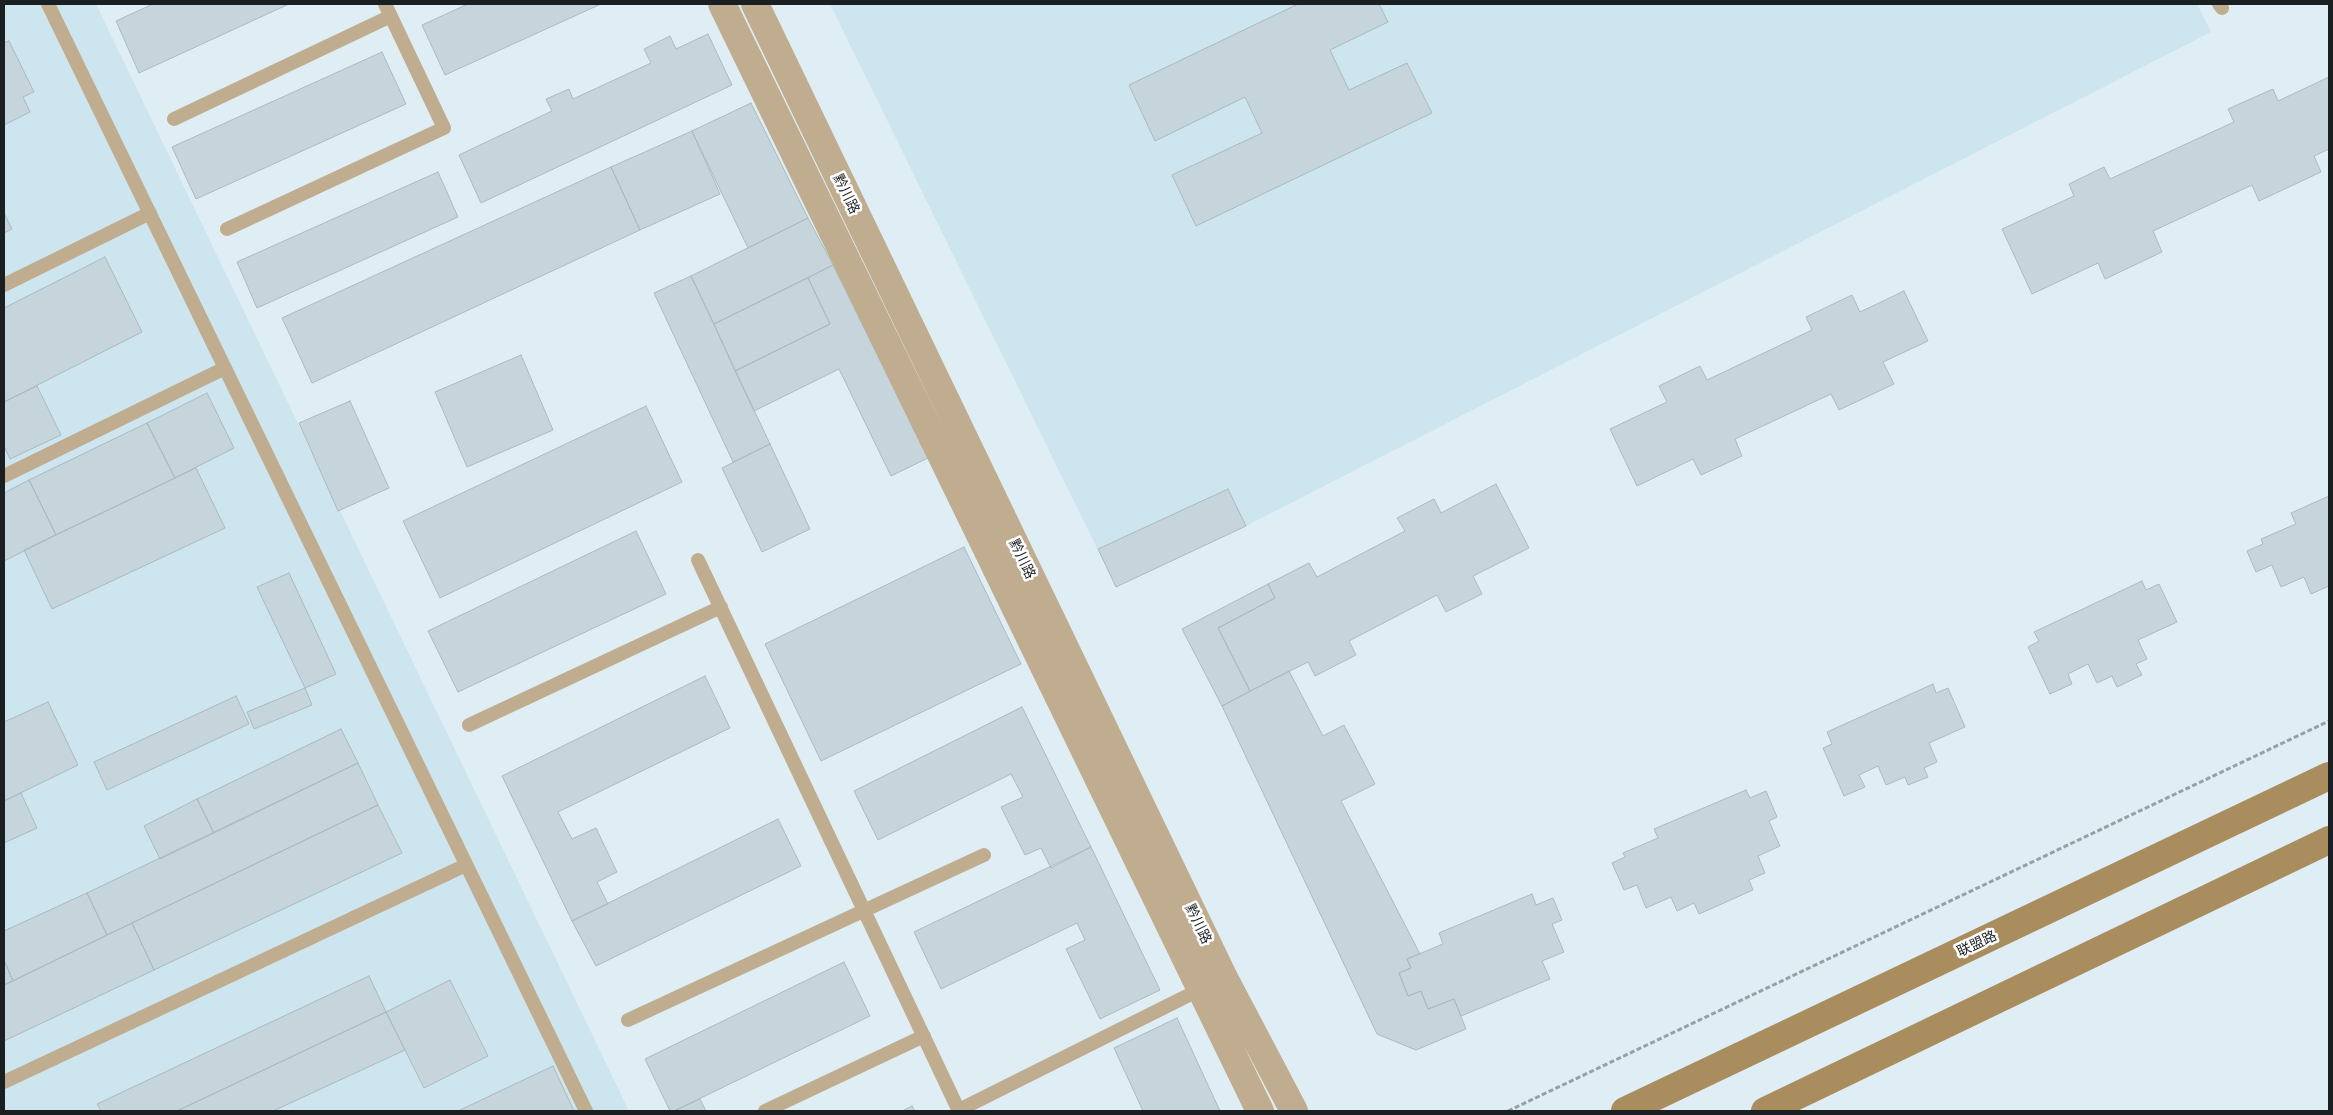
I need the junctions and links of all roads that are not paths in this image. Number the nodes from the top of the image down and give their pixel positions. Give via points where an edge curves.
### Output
1 (48, 4) edge
2 (722, 4) edge
3 (755, 4) edge
4 (388, 10) edge
5 (174, 119) dead end
6 (150, 213) junction
7 (227, 229) dead end
8 (4, 285) edge
9 (225, 368) junction
10 (4, 476) edge
11 (698, 560) dead end
12 (721, 607) junction
13 (468, 725) dead end
14 (2329, 776) edge
15 (2329, 840) edge
16 (984, 855) dead end
17 (466, 865) junction
18 (864, 910) junction
19 (1224, 978) junction
20 (1199, 990) junction
21 (628, 1020) dead end
22 (924, 1036) junction
23 (4, 1082) edge
24 (586, 1111) edge
25 (765, 1111) edge
26 (959, 1111) edge
27 (1260, 1111) edge
28 (1294, 1111) edge
29 (1625, 1111) edge
30 (1765, 1111) edge

1 - 6 lane
2 - 20 street, 黔川路
3 - 19 street, 黔川路
4 - 5 lane
4 - 7 lane via 444,128
6 - 8 lane
6 - 9 lane
9 - 10 lane
9 - 17 lane
11 - 12 lane
12 - 13 lane
12 - 18 lane
14 - 29 main road, 联盟路
15 - 30 main road
16 - 18 lane
17 - 23 lane
17 - 24 lane
18 - 21 lane
18 - 22 lane
19 - 20 lane
19 - 28 street, 黔川路
20 - 26 lane
20 - 27 street, 黔川路
22 - 25 lane
22 - 26 lane

